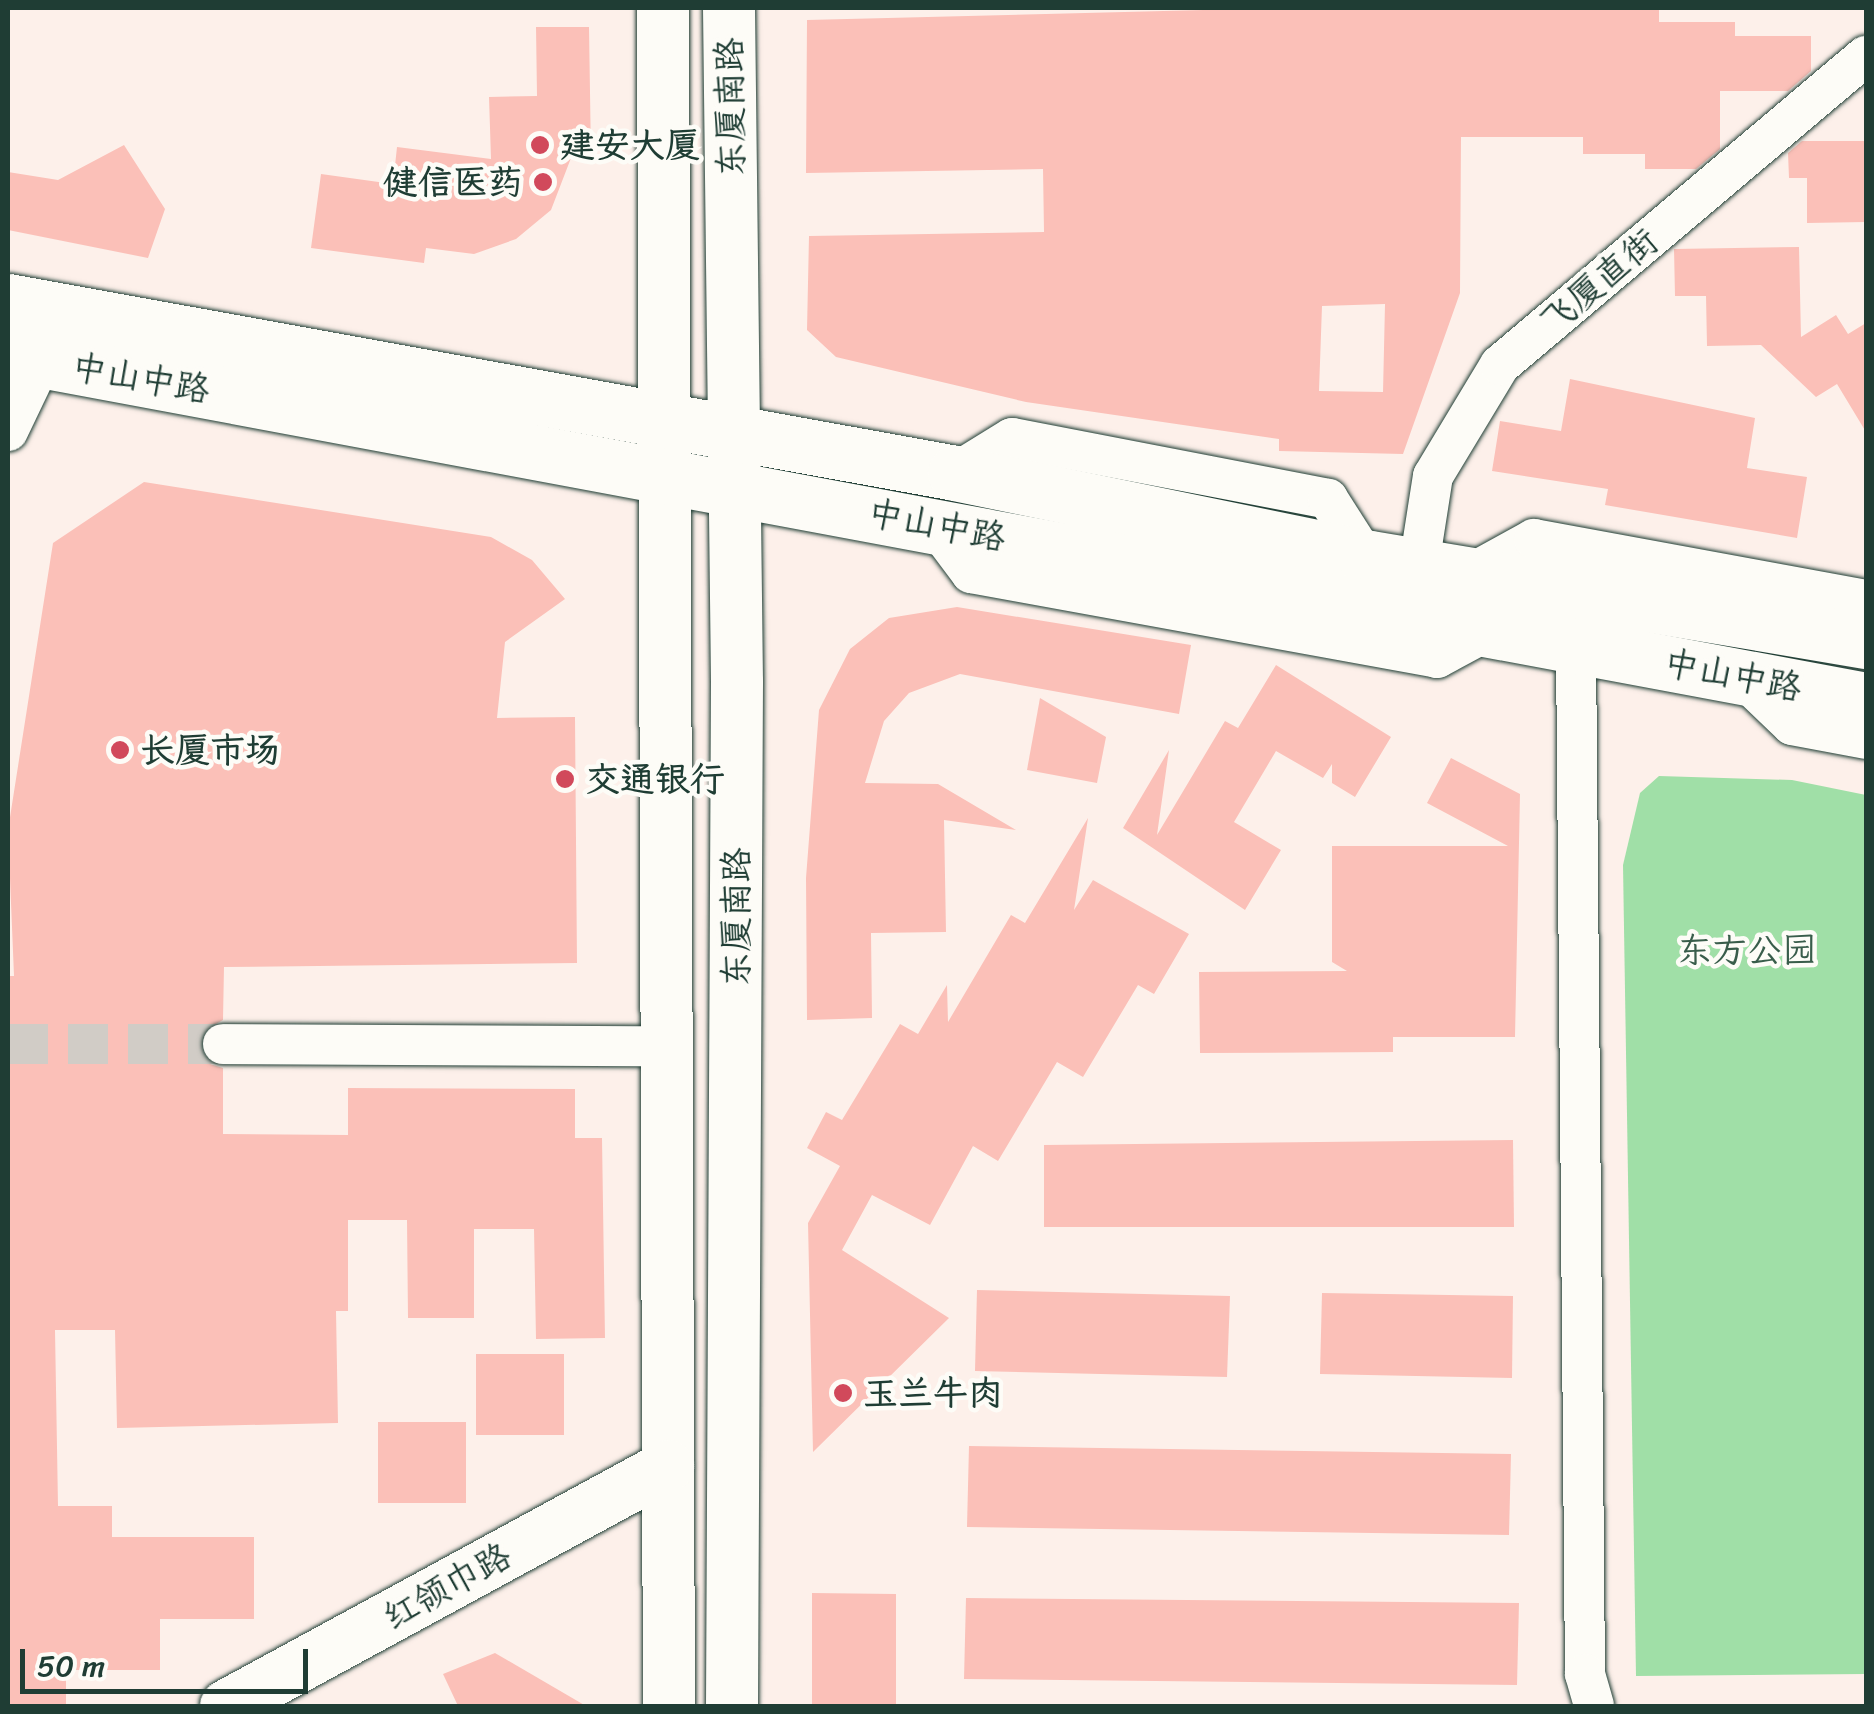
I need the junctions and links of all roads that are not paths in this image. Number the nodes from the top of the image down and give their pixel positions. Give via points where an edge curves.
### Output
1 (663, 8) edge
2 (729, 8) edge
3 (1866, 56) edge
4 (16, 322) edge
5 (8, 431) edge
6 (664, 447) junction
7 (734, 462) junction
8 (1419, 565) junction
9 (1472, 573) junction
10 (1866, 600) edge
11 (1866, 641) edge
12 (1576, 646) junction
13 (1742, 677) junction
14 (1866, 700) edge
15 (1866, 739) edge
16 (223, 1044) tunnel mouth
17 (670, 1046) junction
18 (668, 1466) junction
19 (226, 1706) edge
20 (669, 1706) edge
21 (732, 1706) edge
22 (1594, 1706) edge

1 - 6 street, 东厦南路
2 - 7 street, 东厦南路
3 - 8 street, 飞厦直街 via 1500,365 1433,476
4 - 5 street
4 - 6 main road, 中山中路
6 - 7 main road, 中山中路
6 - 17 street, 东厦南路
7 - 8 main road, 中山中路 via 955,473
7 - 12 main road, 中山中路 via 934,525
7 - 21 street, 东厦南路
8 - 9 main road, 中山中路
9 - 10 street via 1534,539
9 - 11 main road, 中山中路
12 - 13 main road, 中山中路
12 - 22 street via 1586,1674
13 - 14 main road, 中山中路
13 - 15 street via 1792,725
16 - 17 street
17 - 18 street, 东厦南路
18 - 19 street, 红领巾路
18 - 20 street, 东厦南路

